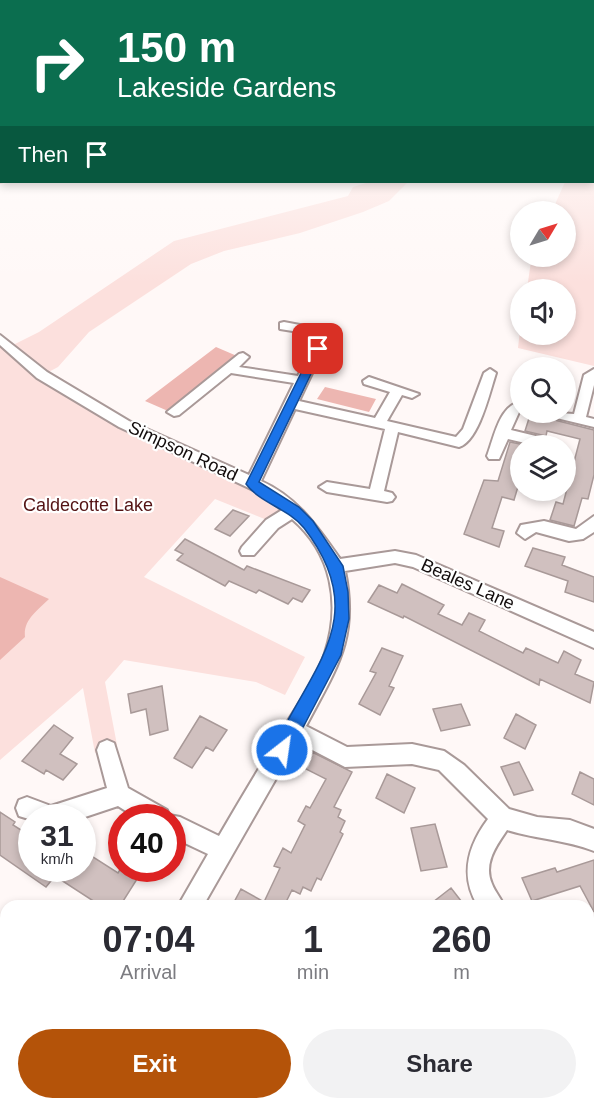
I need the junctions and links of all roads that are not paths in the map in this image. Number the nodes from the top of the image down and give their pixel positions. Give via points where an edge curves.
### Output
1 (284, 326) dead end
2 (0, 339) edge
3 (243, 357) dead end
4 (230, 369) junction
5 (594, 372) edge
6 (490, 373) dead end
7 (303, 381) junction
8 (369, 381) dead end
9 (293, 404) junction
10 (174, 412) dead end
11 (510, 414) edge
12 (576, 418) edge
13 (579, 419) junction
14 (594, 423) edge
15 (385, 426) junction
16 (503, 433) junction
17 (512, 435) edge
18 (494, 456) dead end
19 (252, 484) junction
20 (327, 487) dead end
21 (294, 510) junction
22 (594, 522) edge
23 (525, 533) dead end
24 (249, 551) dead end
25 (336, 566) junction
26 (594, 640) edge
27 (293, 730) junction
28 (107, 750) dead end
29 (119, 795) junction
30 (91, 804) edge
31 (135, 804) edge
32 (503, 818) junction
33 (186, 832) edge
34 (594, 840) edge
35 (223, 850) junction
36 (194, 900) edge
37 (489, 900) edge

1 - 7 street via 326,331
2 - 19 street, Simpson Road via 42,375 124,424
3 - 4 street
4 - 7 street
4 - 10 street
5 - 13 street via 585,389
6 - 15 street via 469,431 459,442
7 - 9 street
8 - 15 street via 405,392
9 - 15 street
9 - 19 street
11 - 16 street
12 - 13 street
13 - 14 street
15 - 20 street via 381,496
16 - 17 street
16 - 18 street
19 - 21 street, Simpson Road
21 - 24 street via 272,524
21 - 25 street, Simpson Road
22 - 23 street via 588,531 578,535 535,526
25 - 26 street, Beales Lane via 395,557 416,561
25 - 27 street, Simpson Road via 341,619 334,655
27 - 32 street via 345,757 412,754 444,762
27 - 35 street, Simpson Road
28 - 29 street
29 - 30 street
29 - 31 street
32 - 34 street via 537,828 570,831
32 - 37 street via 477,856 478,877
33 - 35 street
35 - 36 street, Simpson Road

